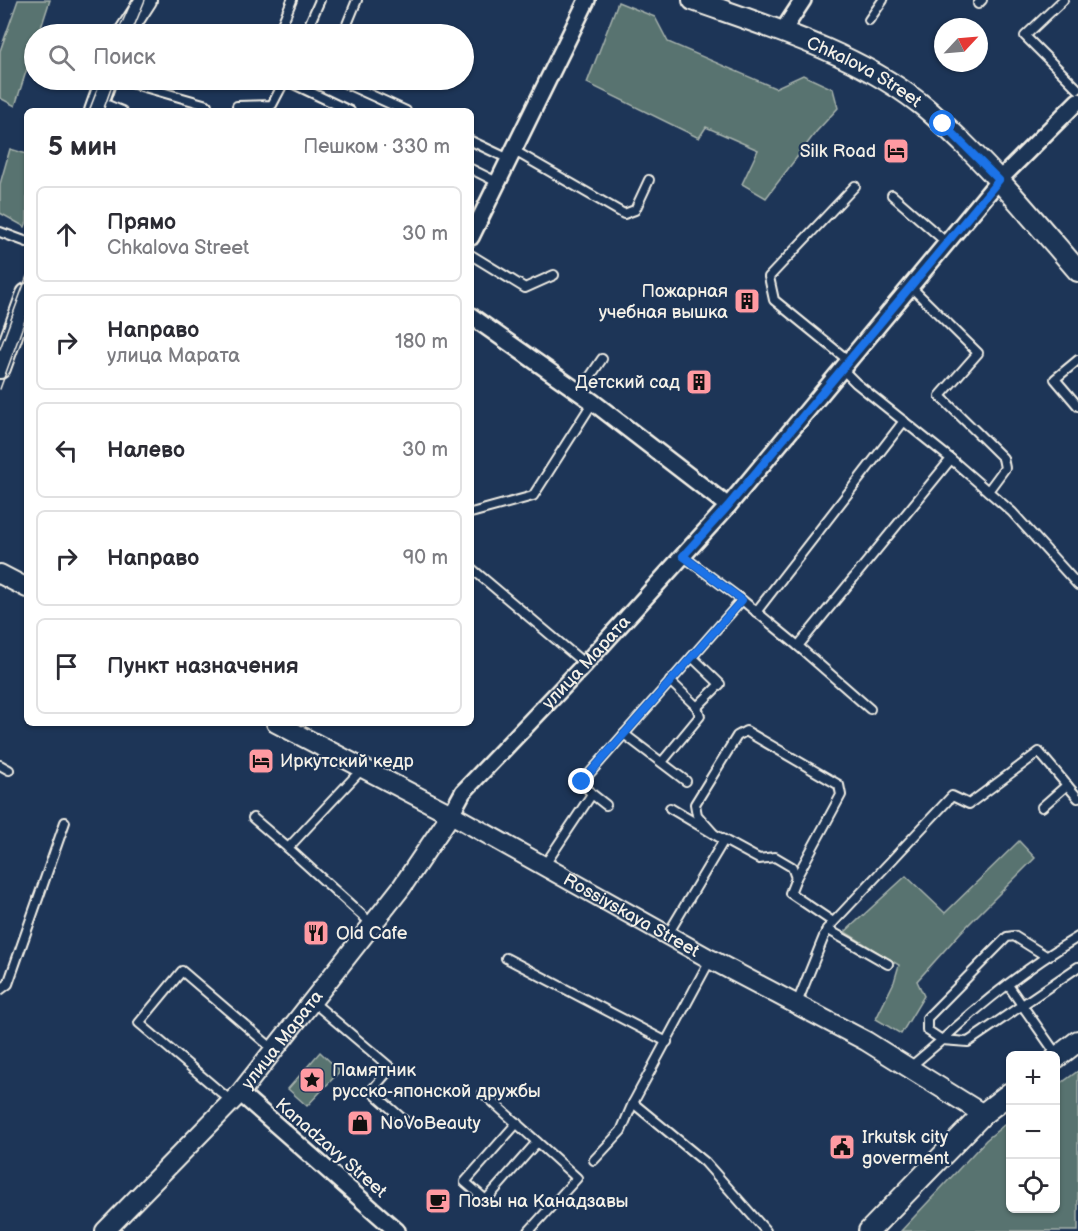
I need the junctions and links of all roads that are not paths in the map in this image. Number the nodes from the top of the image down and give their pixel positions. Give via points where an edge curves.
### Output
1 (129, 0) edge
2 (146, 0) edge
3 (292, 0) edge
4 (320, 0) edge
5 (357, 0) edge
6 (587, 0) edge
7 (693, 0) edge
8 (803, 0) edge
9 (883, 0) edge
10 (1063, 0) edge
11 (869, 20) dead end
12 (125, 24) edge
13 (130, 24) edge
14 (282, 24) edge
15 (309, 24) edge
16 (347, 24) edge
17 (782, 32) junction
18 (1078, 89) edge
19 (103, 90) edge
20 (155, 90) edge
21 (280, 90) edge
22 (306, 90) edge
23 (360, 90) edge
24 (1078, 101) edge
25 (207, 105) dead end
26 (97, 106) edge
27 (237, 106) dead end
28 (344, 108) edge
29 (399, 108) edge
30 (474, 142) edge
31 (511, 154) junction
32 (474, 170) edge
33 (649, 180) dead end
34 (999, 180) junction
35 (497, 182) junction
36 (855, 186) dead end
37 (892, 195) dead end
38 (474, 231) edge
39 (0, 232) edge
40 (24, 241) edge
41 (947, 243) junction
42 (474, 257) edge
43 (1078, 271) edge
44 (554, 275) dead end
45 (911, 287) junction
46 (24, 302) edge
47 (474, 318) edge
48 (602, 360) dead end
49 (1078, 360) edge
50 (846, 365) junction
51 (0, 368) edge
52 (579, 393) junction
53 (593, 402) junction
54 (1078, 406) edge
55 (904, 421) junction
56 (951, 459) junction
57 (988, 490) junction
58 (728, 506) junction
59 (474, 512) edge
60 (683, 556) junction
61 (474, 571) edge
62 (0, 574) edge
63 (1078, 585) edge
64 (24, 586) edge
65 (742, 600) junction
66 (756, 612) junction
67 (798, 646) junction
68 (692, 657) junction
69 (585, 664) junction
70 (670, 681) junction
71 (697, 707) junction
72 (870, 709) dead end
73 (282, 726) edge
74 (624, 734) junction
75 (662, 762) junction
76 (0, 765) edge
77 (362, 769) junction
78 (9, 770) dead end
79 (686, 781) dead end
80 (1067, 785) junction
81 (592, 794) junction
82 (1078, 798) edge
83 (606, 805) dead end
84 (1042, 807) dead end
85 (670, 808) dead end
86 (451, 814) junction
87 (253, 818) dead end
88 (65, 822) dead end
89 (713, 834) junction
90 (724, 840) junction
91 (288, 848) junction
92 (543, 867) junction
93 (796, 878) junction
94 (833, 922) junction
95 (373, 925) junction
96 (827, 929) junction
97 (667, 935) junction
98 (1078, 937) edge
99 (1046, 956) junction
100 (506, 958) dead end
101 (710, 959) junction
102 (888, 964) dead end
103 (1078, 967) edge
104 (1008, 985) junction
105 (0, 990) edge
106 (313, 1002) junction
107 (797, 1005) junction
108 (1022, 1005) junction
109 (942, 1040) junction
110 (1078, 1041) edge
111 (667, 1042) junction
112 (275, 1051) junction
113 (1053, 1051) edge
114 (1060, 1055) edge
115 (909, 1068) junction
116 (483, 1093) dead end
117 (236, 1097) junction
118 (1006, 1097) edge
119 (633, 1103) junction
120 (983, 1114) junction
121 (405, 1121) dead end
122 (517, 1123) junction
123 (537, 1142) junction
124 (594, 1160) dead end
125 (105, 1231) edge
126 (397, 1231) edge
127 (529, 1231) edge
128 (766, 1231) edge
129 (869, 1231) edge

1 - 12 main road
2 - 13 main road
3 - 14 lane
4 - 15 lane
5 - 16 lane
6 - 31 street
7 - 17 main road, Chkalova Street
8 - 17 street
9 - 11 lane
10 - 18 lane via 1025,36
17 - 34 main road, Chkalova Street via 833,53 918,102
19 - 26 main road
20 - 25 lane
21 - 27 lane via 272,105
22 - 28 lane
23 - 29 lane
24 - 34 street, улица Марата
30 - 31 lane
31 - 33 lane via 624,214 635,210
31 - 35 street
32 - 35 lane
34 - 41 street, улица Марата
34 - 43 main road, Chkalova Street
35 - 38 street
36 - 50 lane via 769,277 774,300
37 - 41 lane
39 - 40 lane
41 - 45 street, улица Марата
42 - 44 lane via 525,288
45 - 50 street, улица Марата
45 - 57 lane via 978,353 940,396 1003,458 1005,468
46 - 51 main road
47 - 52 street
48 - 52 lane
49 - 54 lane via 1055,379
50 - 55 lane via 856,383
50 - 58 street, улица Марата
52 - 53 street
53 - 58 street
53 - 59 lane via 533,496
55 - 56 lane
55 - 66 lane
56 - 57 lane
56 - 67 lane
57 - 63 lane
58 - 60 street, улица Марата
60 - 65 lane
60 - 69 street, улица Марата
61 - 69 lane
62 - 64 street
65 - 66 lane
65 - 68 lane
66 - 67 lane
67 - 72 lane
68 - 70 lane
68 - 71 lane via 720,684
69 - 86 street, улица Марата via 463,792
70 - 71 lane
70 - 74 lane
71 - 75 lane via 700,716
73 - 77 street, Rossiyskaya Street
74 - 75 lane
74 - 81 lane via 582,782
75 - 79 lane
76 - 78 lane
77 - 86 street, Rossiyskaya Street
77 - 91 lane
80 - 82 lane
80 - 84 lane
80 - 94 lane via 1039,753 969,804 952,796
81 - 83 lane
81 - 92 lane
85 - 89 lane
86 - 92 street, Rossiyskaya Street
86 - 95 street, улица Марата
87 - 91 lane
88 - 105 lane via 8,984
89 - 90 lane
89 - 93 lane via 697,815 695,804 737,736 746,731 839,785 841,795
90 - 93 lane via 759,860 775,857 792,867
90 - 97 lane
91 - 95 lane
92 - 97 street, Rossiyskaya Street
93 - 94 lane via 790,892
94 - 96 lane
95 - 106 street, улица Марата
96 - 102 lane
96 - 107 lane
97 - 101 street, Rossiyskaya Street
98 - 99 lane
99 - 104 lane
99 - 109 lane via 1014,936 1007,937 927,1018 927,1030
100 - 111 lane
101 - 107 street, Rossiyskaya Street
101 - 111 lane
103 - 108 lane
104 - 108 lane
104 - 109 lane
106 - 112 street, улица Марата
106 - 121 lane via 391,1068 371,1091
107 - 115 street, Rossiyskaya Street
108 - 109 lane via 968,1042
108 - 113 lane
109 - 115 lane
110 - 114 main road
111 - 119 lane
112 - 117 street, улица Марата
112 - 117 lane via 182,971 139,1023
115 - 120 street, Rossiyskaya Street
116 - 122 lane
117 - 125 street, улица Марата
117 - 126 street, Kanadzavy Street
118 - 120 main road
119 - 124 lane via 621,1131
119 - 128 lane via 705,1162
120 - 129 main road
122 - 123 lane
122 - 123 lane via 465,1182 486,1200
123 - 127 lane via 577,1178

